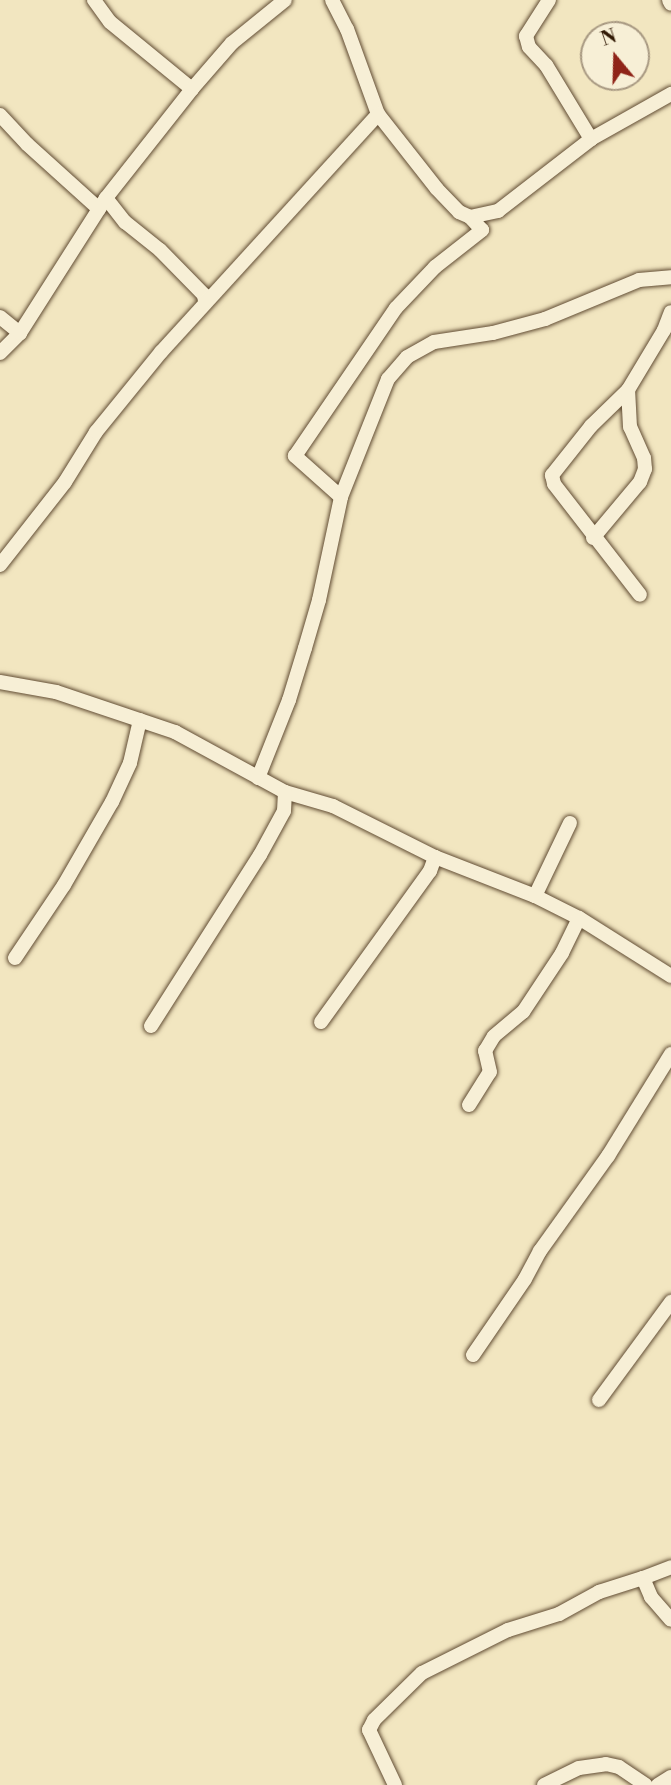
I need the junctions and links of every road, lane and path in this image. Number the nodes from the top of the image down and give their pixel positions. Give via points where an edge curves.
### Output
1 (94, 0) edge
2 (285, 0) edge
3 (332, 0) edge
4 (549, 0) edge
5 (192, 89) junction
6 (671, 94) edge
7 (378, 114) junction
8 (0, 115) edge
9 (591, 139) junction
10 (103, 204) junction
11 (470, 217) junction
12 (671, 276) edge
13 (205, 301) junction
14 (671, 312) edge
15 (0, 317) edge
16 (20, 333) junction
17 (0, 353) edge
18 (628, 390) junction
19 (341, 497) junction
20 (593, 538) junction
21 (0, 565) edge
22 (640, 595) dead end
23 (0, 682) edge
24 (140, 720) junction
25 (258, 778) junction
26 (285, 792) junction
27 (569, 823) dead end
28 (435, 857) junction
29 (535, 896) junction
30 (579, 918) junction
31 (15, 958) dead end
32 (671, 976) edge
33 (321, 1022) dead end
34 (151, 1026) dead end
35 (671, 1054) edge
36 (469, 1105) dead end
37 (671, 1301) edge
38 (473, 1355) dead end
39 (599, 1400) dead end
40 (671, 1567) edge
41 (643, 1578) junction
42 (671, 1620) edge
43 (671, 1777) edge
44 (395, 1785) edge
45 (544, 1785) edge
46 (646, 1785) edge
47 (658, 1785) edge

1 - 5 street via 110,23
2 - 5 street via 232,43
3 - 7 street
4 - 9 street via 526,36 529,47 546,65
5 - 10 street
6 - 9 street
7 - 11 street via 437,189
7 - 13 street
8 - 10 street via 27,144
9 - 11 street via 498,211
10 - 13 street via 160,250
10 - 16 street
11 - 19 street via 482,230 435,267 396,308 295,456
12 - 19 street via 639,279 545,319 493,334 421,347 388,379
13 - 21 street via 120,401
14 - 18 street
15 - 16 street
16 - 17 street
18 - 20 street via 630,426 645,469 640,482
18 - 20 street via 591,426 552,475
19 - 25 street via 309,636
20 - 22 street
23 - 24 street via 56,692
24 - 25 street via 176,732
24 - 31 street via 130,763 112,803
25 - 26 street
26 - 28 street via 333,806
26 - 34 street via 284,811 260,855
27 - 29 street
28 - 29 street
28 - 33 street via 430,871
29 - 30 street
30 - 32 street
30 - 36 street via 523,1012 494,1036 485,1051 490,1072
35 - 38 street
37 - 39 street
40 - 41 street
41 - 42 street
41 - 44 street via 508,1630 422,1673 373,1720 369,1730
43 - 47 street
45 - 46 street via 579,1768 606,1764 620,1767

